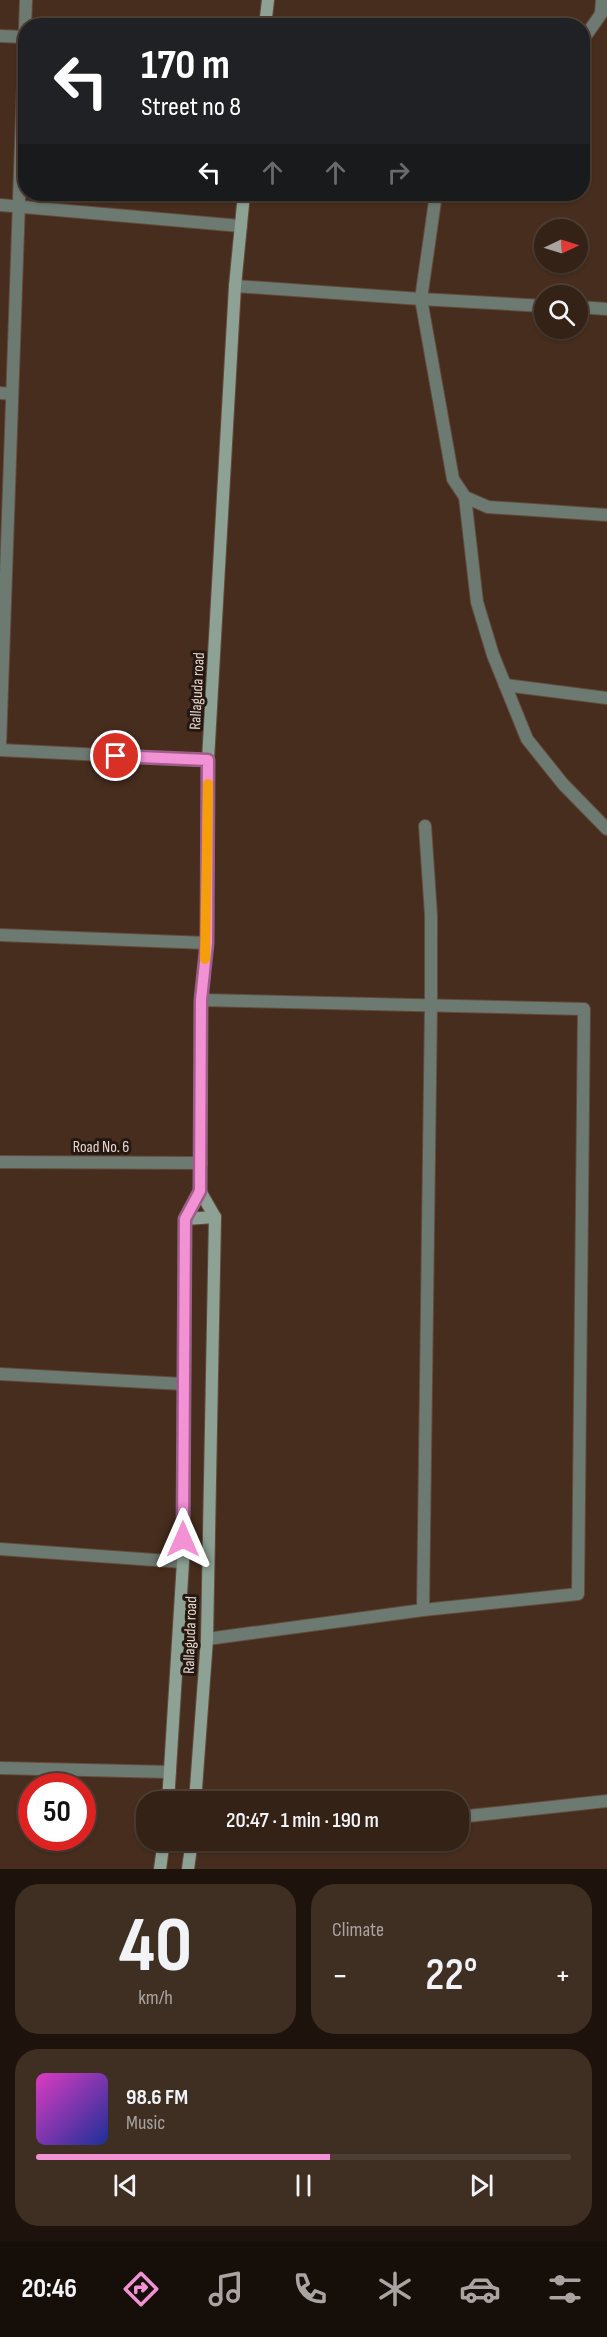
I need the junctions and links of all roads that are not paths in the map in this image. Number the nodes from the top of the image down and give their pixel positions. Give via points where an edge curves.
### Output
1 (26, 0) edge
2 (268, 0) edge
3 (602, 0) edge
4 (25, 18) edge
5 (266, 18) edge
6 (590, 30) edge
7 (0, 36) edge
8 (18, 37) edge
9 (19, 201) edge
10 (243, 201) edge
11 (435, 201) edge
12 (0, 205) edge
13 (19, 206) junction
14 (241, 225) junction
15 (235, 286) junction
16 (421, 299) junction
17 (534, 305) edge
18 (588, 308) edge
19 (607, 309) edge
20 (6, 394) edge
21 (465, 497) junction
22 (607, 515) edge
23 (3, 563) edge
24 (506, 686) junction
25 (607, 698) edge
26 (0, 748) edge
27 (208, 760) junction
28 (424, 826) dead end
29 (607, 829) edge
30 (0, 935) edge
31 (207, 943) junction
32 (201, 1000) junction
33 (431, 1004) junction
34 (0, 1162) edge
35 (201, 1163) junction
36 (200, 1191) junction
37 (214, 1217) junction
38 (185, 1219) junction
39 (0, 1374) edge
40 (183, 1384) junction
41 (0, 1549) edge
42 (183, 1562) junction
43 (423, 1610) junction
44 (207, 1640) junction
45 (0, 1768) edge
46 (170, 1772) junction
47 (169, 1791) edge
48 (196, 1791) edge
49 (607, 1802) edge
50 (469, 1816) edge
51 (162, 1851) edge
52 (191, 1851) edge
53 (160, 1869) edge
54 (188, 1869) edge

1 - 4 street
2 - 5 main road
3 - 6 street via 601,14
7 - 8 street
9 - 13 street
10 - 14 main road, Rallaguda road
11 - 16 street
12 - 13 street
13 - 14 street
13 - 20 street
14 - 15 main road, Rallaguda road
15 - 16 street
15 - 27 main road, Rallaguda road
16 - 17 street
16 - 21 street via 453,479
18 - 19 street
20 - 23 street
21 - 22 street via 488,507
21 - 24 street via 477,602
23 - 26 street
24 - 25 street
24 - 29 street via 527,739 562,784
26 - 27 street
27 - 31 main road, Rallaguda road
28 - 33 street via 431,915
30 - 31 street
31 - 32 main road, Rallaguda road
32 - 33 street
32 - 35 main road, Rallaguda road
33 - 43 street
33 - 43 street via 584,1009 578,1594
34 - 35 street, Road No. 6
35 - 36 main road, Rallaguda road
36 - 37 main road, Rallaguda road
36 - 38 main road, Rallaguda road
37 - 38 main road
37 - 44 main road, Rallaguda road
38 - 40 main road, Rallaguda road
39 - 40 street
40 - 42 main road, Rallaguda road
41 - 42 street
42 - 46 main road, Rallaguda road
43 - 44 street
44 - 48 main road, Rallaguda road
45 - 46 street
46 - 47 main road, Rallaguda road
49 - 50 street
51 - 53 main road
52 - 54 main road

